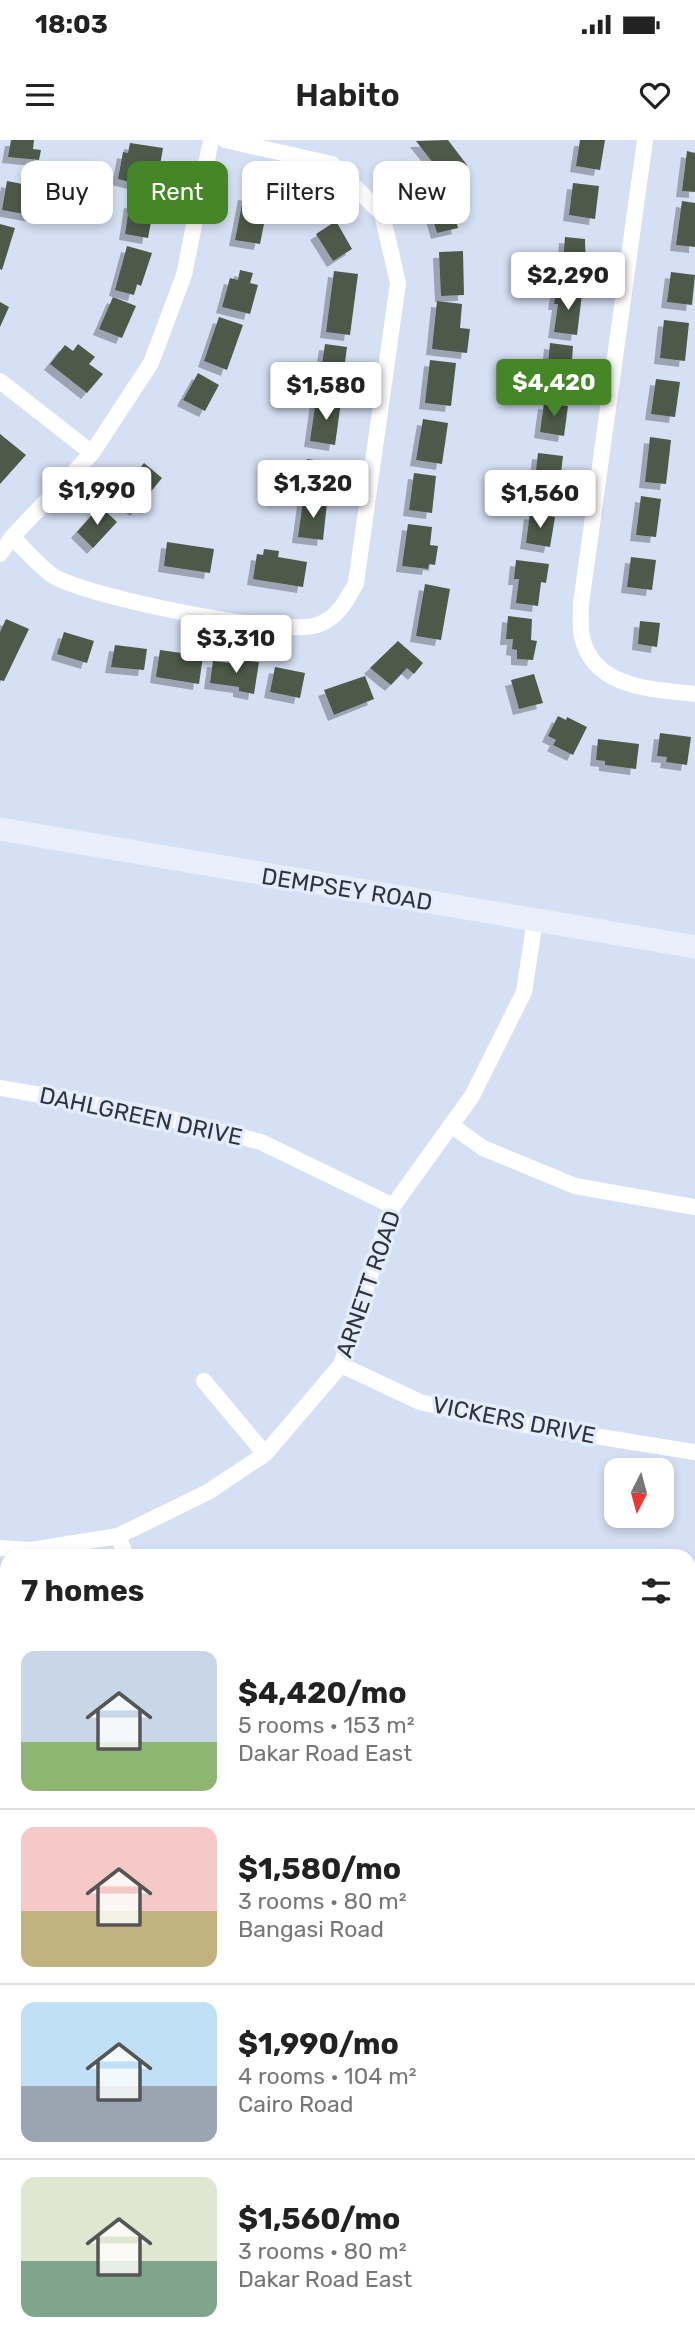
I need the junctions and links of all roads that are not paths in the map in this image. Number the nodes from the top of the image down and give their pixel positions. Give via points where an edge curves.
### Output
1 (211, 140) edge
2 (225, 140) edge
3 (645, 140) edge
4 (0, 381) edge
5 (92, 453) junction
6 (12, 537) junction
7 (0, 554) edge
8 (694, 694) edge
9 (0, 829) edge
10 (535, 920) junction
11 (695, 947) edge
12 (0, 1088) edge
13 (451, 1125) junction
14 (393, 1206) junction
15 (695, 1207) edge
16 (341, 1365) junction
17 (204, 1381) dead end
18 (695, 1452) edge
19 (265, 1454) junction
20 (118, 1536) junction
21 (38, 1549) edge
22 (123, 1549) edge

1 - 5 street via 175,300 150,363
2 - 6 street via 332,164 382,214 398,283 356,583 342,609 327,620 290,629 127,601 55,576
3 - 8 street via 581,604 582,638 599,667 627,685
4 - 5 street
5 - 6 street
6 - 7 street
9 - 10 main road, DEMPSEY ROAD
10 - 11 main road, DEMPSEY ROAD
10 - 13 street, ARNETT ROAD via 524,992 472,1096
12 - 14 street, DAHLGREEN DRIVE via 156,1115 261,1142
13 - 14 street, ARNETT ROAD
13 - 15 street via 483,1148 575,1186
14 - 16 street, ARNETT ROAD
16 - 18 street, VICKERS DRIVE via 421,1402 500,1421
16 - 19 street, ARNETT ROAD
17 - 19 street
19 - 20 street, ARNETT ROAD via 208,1492
20 - 21 street, ARNETT ROAD
20 - 22 street

